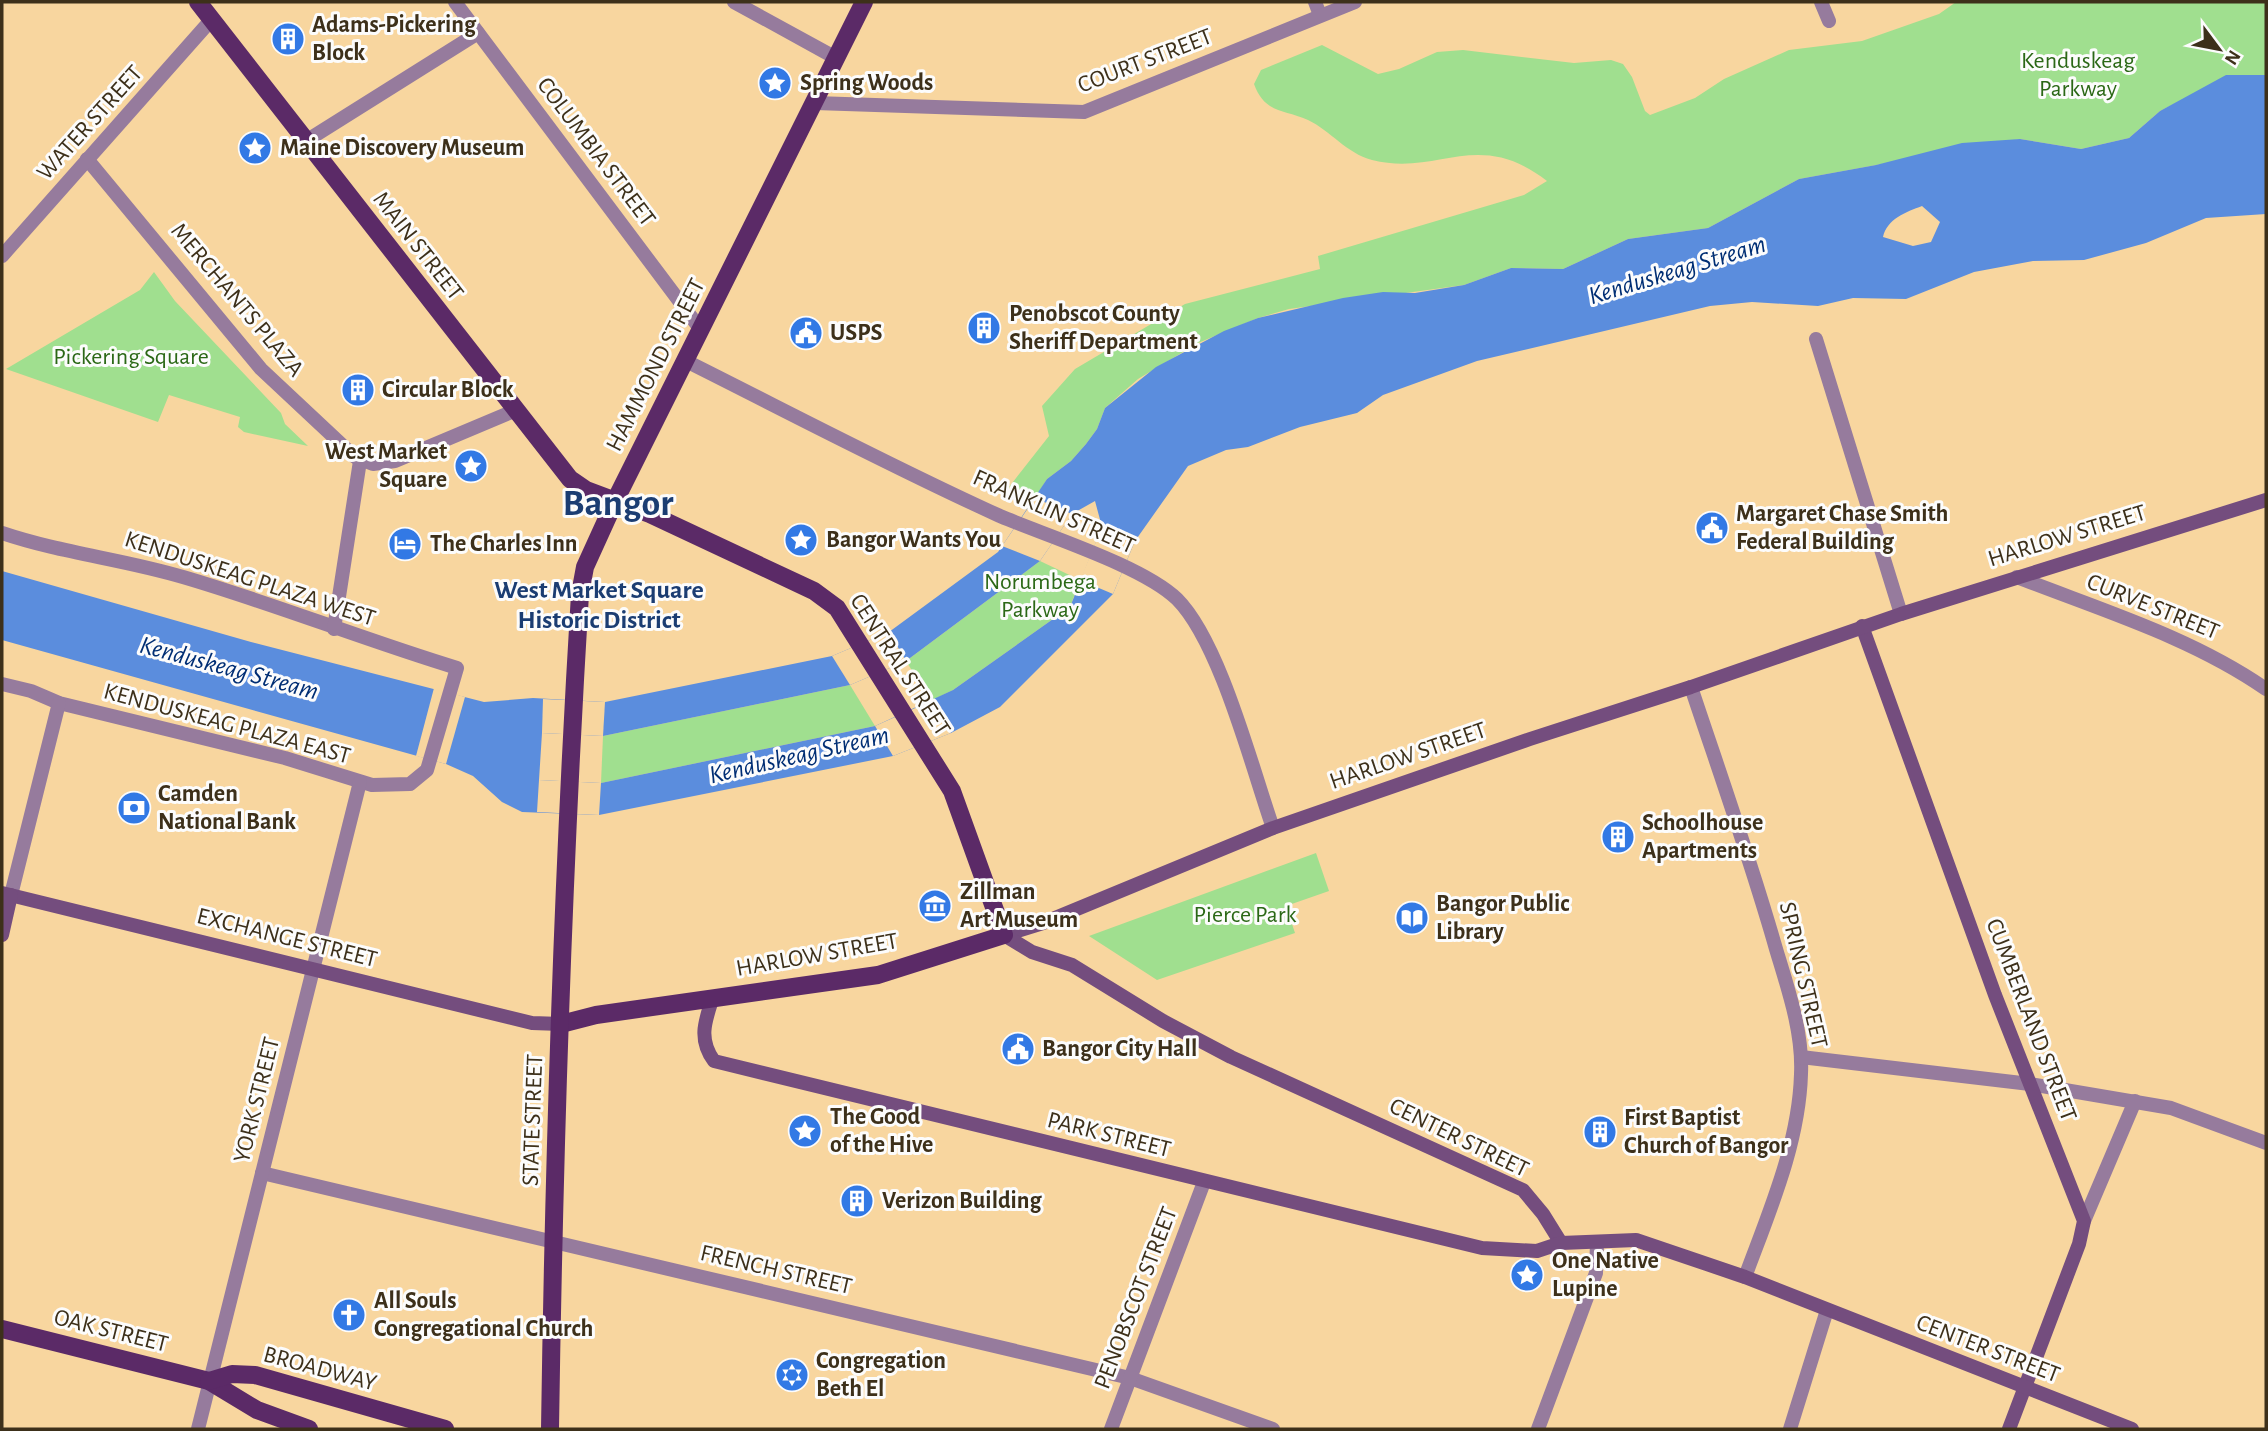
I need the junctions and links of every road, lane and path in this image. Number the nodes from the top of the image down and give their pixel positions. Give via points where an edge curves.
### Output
1 (199, 2) edge
2 (454, 2) edge
3 (734, 2) edge
4 (864, 2) edge
5 (1354, 2) edge
6 (1821, 2) edge
7 (1318, 9) edge
8 (212, 19) junction
9 (1829, 21) dead end
10 (478, 33) junction
11 (836, 58) junction
12 (815, 103) junction
13 (306, 141) junction
14 (87, 159) junction
15 (2, 256) edge
16 (701, 330) junction
17 (1816, 339) dead end
18 (685, 361) junction
19 (514, 411) junction
20 (360, 461) junction
21 (2266, 500) edge
22 (615, 501) junction
23 (2, 533) edge
24 (2017, 577) junction
25 (1901, 614) junction
26 (1862, 626) junction
27 (334, 629) junction
28 (2, 684) edge
29 (1691, 687) junction
30 (2266, 688) edge
31 (59, 703) junction
32 (431, 760) joint
33 (360, 782) junction
34 (567, 813) joint
35 (1273, 828) junction
36 (6, 894) edge
37 (2, 934) edge
38 (1004, 935) junction
39 (314, 968) junction
40 (713, 997) junction
41 (561, 1024) junction
42 (1801, 1057) junction
43 (2030, 1084) junction
44 (2135, 1101) junction
45 (2266, 1143) edge
46 (262, 1173) junction
47 (1204, 1182) junction
48 (2084, 1221) junction
49 (552, 1240) junction
50 (1597, 1242) junction
51 (1561, 1243) junction
52 (1745, 1277) junction
53 (1827, 1310) junction
54 (2, 1329) edge
55 (1130, 1378) junction
56 (209, 1381) junction
57 (2025, 1388) junction
58 (198, 1429) edge
59 (309, 1429) edge
60 (446, 1429) edge
61 (550, 1429) edge
62 (1111, 1429) edge
63 (1273, 1429) edge
64 (1538, 1429) edge
65 (1790, 1429) edge
66 (2009, 1429) edge
67 (2132, 1429) edge

1 - 8 main road, MAIN STREET
2 - 10 street, COLUMBIA STREET
3 - 11 street
4 - 11 main road, HAMMOND STREET
5 - 7 street, COURT STREET
6 - 9 street
7 - 12 street, COURT STREET via 1084,112
8 - 13 main road, MAIN STREET
8 - 14 street, WATER STREET
10 - 13 street
10 - 16 street, COLUMBIA STREET
11 - 12 main road, HAMMOND STREET
12 - 16 main road, HAMMOND STREET
13 - 19 main road, MAIN STREET
14 - 15 street, WATER STREET
14 - 20 street, MERCHANTS PLAZA via 261,369
16 - 18 main road, HAMMOND STREET
17 - 25 street
18 - 22 main road, HAMMOND STREET
18 - 35 street, FRANKLIN STREET via 1018,523 1148,579 1177,600 1199,629 1214,660
19 - 20 street via 395,461
19 - 22 main road, MAIN STREET via 570,479
20 - 27 street
21 - 24 street, HARLOW STREET
22 - 34 main road, HAMMOND STREET via 583,580
22 - 38 main road, CENTRAL STREET via 823,596 837,608 962,813
23 - 27 street, KENDUSKEAG PLAZA WEST via 186,578
24 - 25 street, HARLOW STREET
24 - 30 street, CURVE STREET via 2188,644
25 - 26 street, HARLOW STREET
26 - 29 street, HARLOW STREET
26 - 43 street, CUMBERLAND STREET
27 - 32 street, KENDUSKEAG PLAZA WEST via 457,668
28 - 31 street, KENDUSKEAG PLAZA EAST
29 - 35 street, HARLOW STREET
29 - 42 street, SPRING STREET via 1764,904 1792,1004
31 - 33 street, KENDUSKEAG PLAZA EAST via 285,758
31 - 36 street
32 - 33 street, KENDUSKEAG PLAZA EAST via 424,774 410,784 388,787
33 - 39 street, YORK STREET
34 - 41 main road, STATE STREET
35 - 38 street, HARLOW STREET
36 - 37 street
36 - 39 street, EXCHANGE STREET
38 - 40 main road, HARLOW STREET via 878,975
38 - 51 street, CENTER STREET via 1032,952 1072,965 1231,1057 1523,1190
39 - 41 street, EXCHANGE STREET via 532,1023
39 - 46 street, YORK STREET
40 - 41 main road, HARLOW STREET
40 - 47 street, PARK STREET via 703,1037 714,1061
41 - 49 main road, STATE STREET
42 - 43 street
42 - 52 street, SPRING STREET via 1784,1169
43 - 44 street
43 - 48 street, CUMBERLAND STREET
44 - 45 street via 2171,1108
44 - 48 street
46 - 49 street, FRENCH STREET
46 - 56 street, YORK STREET
47 - 51 street, PARK STREET via 1482,1248 1537,1251
47 - 55 street, PENOBSCOT STREET
48 - 57 street
49 - 55 street, FRENCH STREET
49 - 61 main road, STATE STREET
50 - 51 street, CENTER STREET
50 - 52 street, CENTER STREET via 1636,1240
50 - 64 street via 1596,1273
52 - 53 street, CENTER STREET
53 - 57 street, CENTER STREET
53 - 65 street
54 - 56 main road, OAK STREET
55 - 62 street, PENOBSCOT STREET
55 - 63 street, FRENCH STREET
56 - 58 street, YORK STREET
56 - 59 main road via 249,1406
56 - 60 main road, BROADWAY via 232,1374 255,1375
57 - 66 street
57 - 67 street, CENTER STREET

